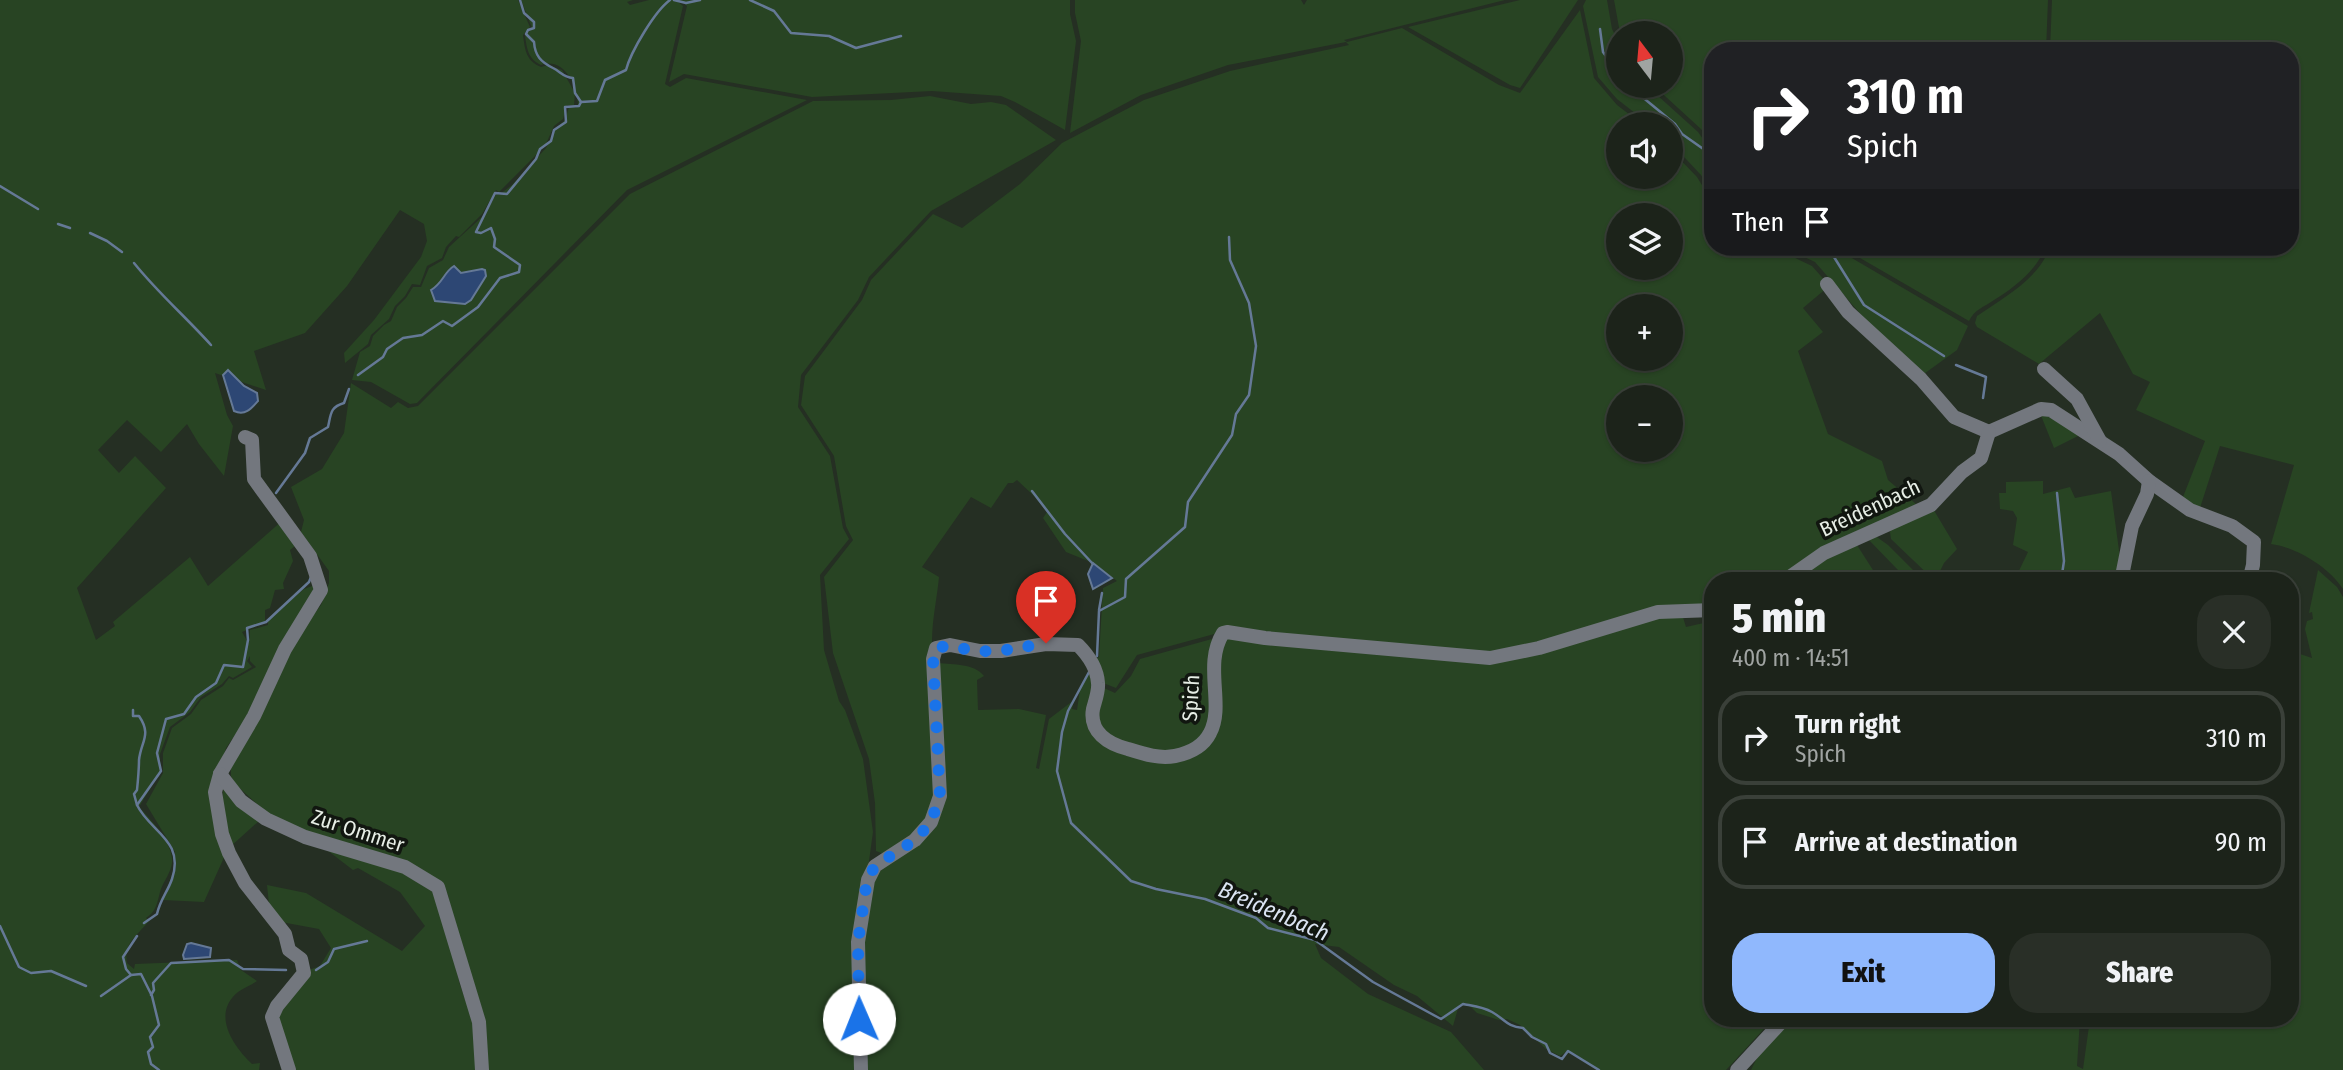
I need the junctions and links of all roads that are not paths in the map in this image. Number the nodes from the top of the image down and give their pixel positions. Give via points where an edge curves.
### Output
1 (1827, 284) dead end
2 (2043, 369) dead end
3 (1989, 432) junction
4 (245, 437) dead end
5 (2101, 441) junction
6 (2149, 481) junction
7 (1797, 572) edge
8 (2123, 572) edge
9 (2251, 572) edge
10 (1704, 610) edge
11 (220, 774) junction
12 (1777, 1027) edge
13 (289, 1070) edge
14 (482, 1070) edge
15 (861, 1070) edge
16 (1738, 1070) edge

1 - 3 street via 1848,312 1921,379 1954,417
2 - 5 street via 2077,399
3 - 5 street via 2040,409 2051,410
3 - 7 street, Breidenbach via 1981,458 1931,505 1824,553
4 - 11 street via 252,440 254,479 310,556 321,590
5 - 6 street
6 - 8 street via 2132,526
6 - 9 street via 2190,510 2232,526 2254,542
10 - 15 street, Spich via 1658,612 1490,658 1223,633 1214,657 1212,731 1197,748 1166,757 1115,746 1101,737 1092,713 1098,683 1095,669 1078,645 1046,643 1001,651 950,645 936,648 940,796 931,822 915,840 875,866 867,880 858,942
11 - 13 street via 215,792 229,853 245,883 285,934 289,950 301,959 304,972 272,1017
11 - 14 street, Zur Ommer via 241,801 266,819 305,837 405,867 438,887 479,1023
12 - 16 street

